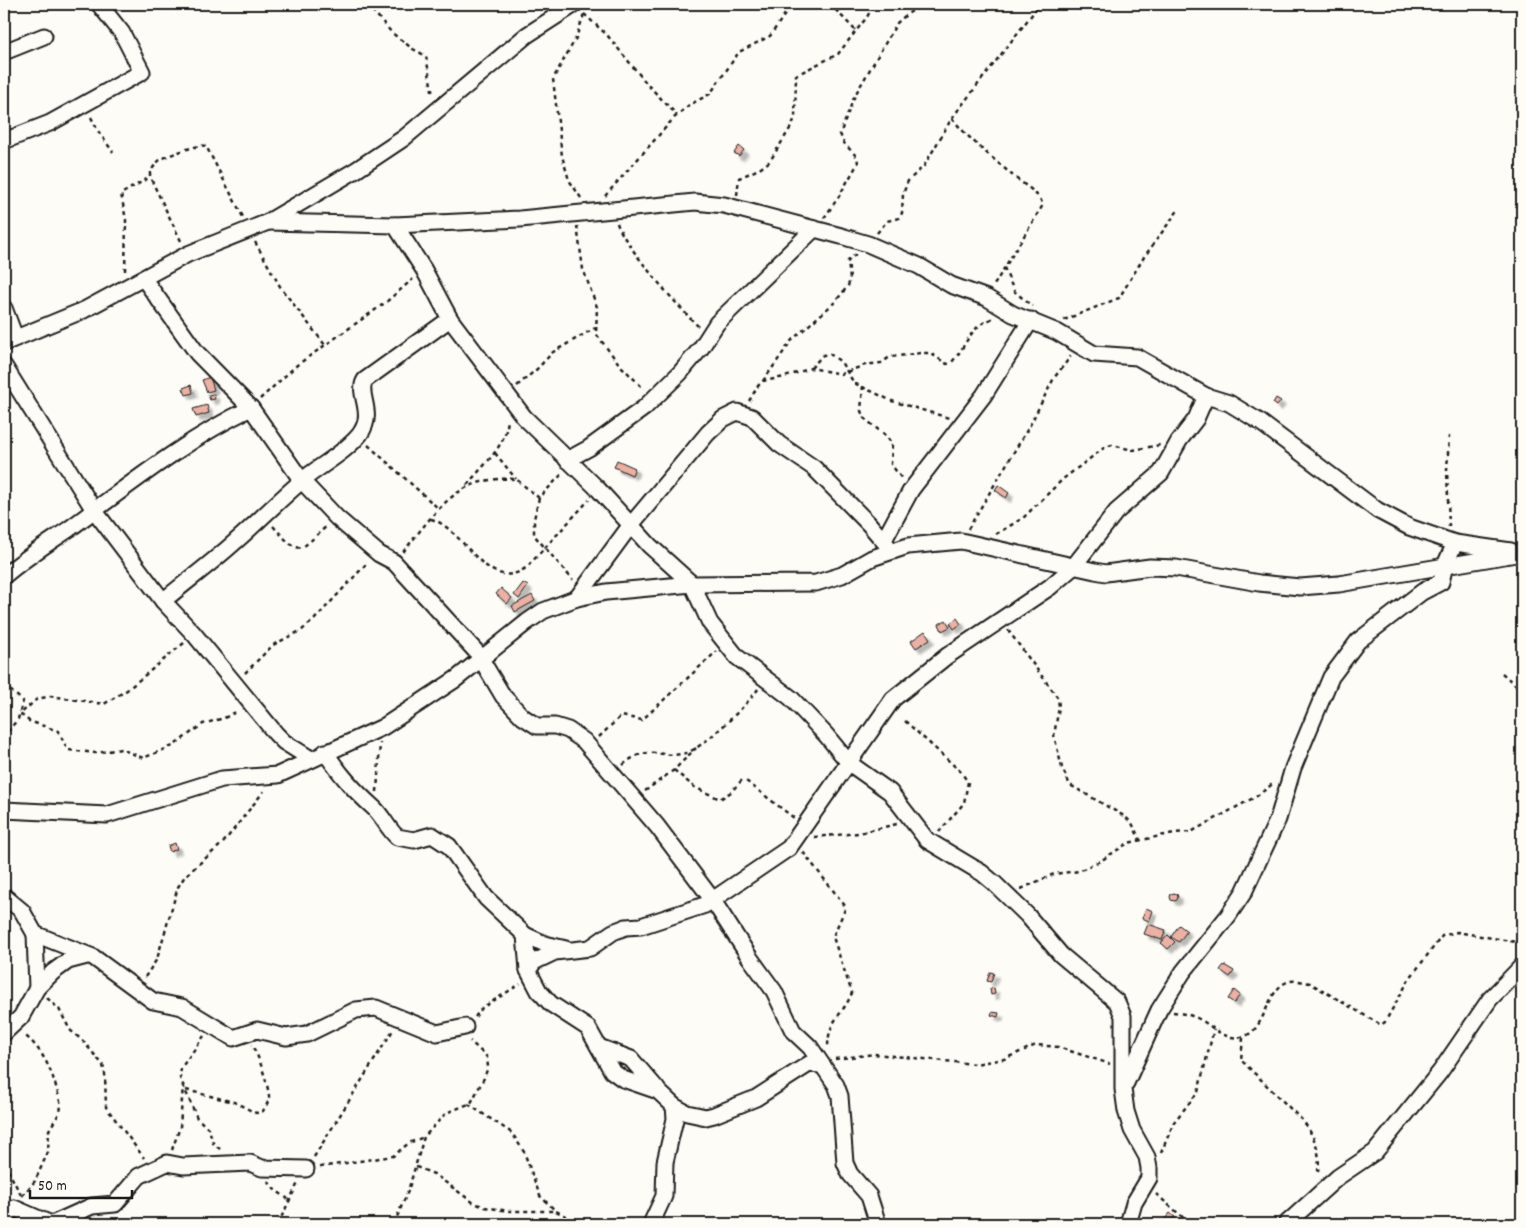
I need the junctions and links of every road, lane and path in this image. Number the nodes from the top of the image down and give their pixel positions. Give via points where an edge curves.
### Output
1 (99, 4) edge
2 (367, 4) edge
3 (792, 4) edge
4 (830, 4) edge
5 (874, 4) edge
6 (925, 4) edge
7 (1040, 4) edge
8 (580, 9) edge
9 (856, 31) junction
10 (44, 36) dead end
11 (4, 52) edge
12 (84, 105) junction
13 (435, 112) junction
14 (677, 116) junction
15 (952, 118) junction
16 (4, 141) edge
17 (113, 152) dead end
18 (150, 178) junction
19 (728, 206) junction
20 (613, 209) junction
21 (1179, 209) dead end
22 (586, 211) junction
23 (268, 222) junction
24 (395, 225) junction
25 (250, 228) junction
26 (814, 229) junction
27 (868, 244) junction
28 (188, 254) junction
29 (1004, 268) junction
30 (424, 270) junction
31 (144, 278) junction
32 (123, 290) junction
33 (988, 298) junction
34 (4, 308) edge
35 (1023, 317) junction
36 (450, 319) junction
37 (1062, 321) dead end
38 (595, 328) junction
39 (709, 335) junction
40 (9, 340) edge
41 (325, 345) junction
42 (1083, 348) junction
43 (4, 366) edge
44 (811, 368) junction
45 (848, 373) junction
46 (763, 381) junction
47 (863, 386) junction
48 (1206, 396) junction
49 (508, 397) junction
50 (654, 399) junction
51 (250, 408) junction
52 (743, 412) junction
53 (963, 421) junction
54 (359, 434) junction
55 (1449, 436) dead end
56 (1179, 441) junction
57 (495, 453) junction
58 (569, 462) junction
59 (516, 479) junction
60 (302, 481) junction
61 (465, 488) junction
62 (598, 490) junction
63 (911, 490) junction
64 (539, 498) junction
65 (439, 509) junction
66 (94, 510) junction
67 (264, 516) junction
68 (337, 518) junction
69 (431, 520) junction
70 (630, 526) junction
71 (961, 541) junction
72 (1452, 542) junction
73 (979, 544) junction
74 (888, 546) junction
75 (545, 547) junction
76 (1522, 553) edge
77 (379, 554) junction
78 (394, 562) junction
79 (1445, 565) junction
80 (1073, 567) junction
81 (4, 576) edge
82 (692, 584) junction
83 (579, 594) junction
84 (162, 601) junction
85 (1001, 621) junction
86 (194, 634) junction
87 (725, 643) junction
88 (481, 659) junction
89 (1502, 673) dead end
90 (766, 677) junction
91 (235, 683) junction
92 (4, 685) edge
93 (1522, 690) edge
94 (250, 704) junction
95 (20, 714) junction
96 (905, 721) dead end
97 (383, 727) junction
98 (4, 736) edge
99 (589, 747) junction
100 (697, 747) junction
101 (325, 752) junction
102 (311, 759) junction
103 (849, 763) junction
104 (1293, 768) junction
105 (674, 770) junction
106 (278, 775) junction
107 (613, 775) junction
108 (633, 799) junction
109 (4, 810) edge
110 (376, 810) junction
111 (913, 819) junction
112 (804, 826) junction
113 (1140, 840) junction
114 (794, 842) junction
115 (930, 842) junction
116 (4, 896) edge
117 (1006, 896) junction
118 (712, 899) junction
119 (35, 934) junction
120 (525, 935) junction
121 (1522, 943) edge
122 (567, 949) junction
123 (87, 956) junction
124 (1522, 966) edge
125 (529, 973) junction
126 (37, 988) junction
127 (138, 989) junction
128 (1160, 1010) junction
129 (400, 1017) junction
130 (211, 1026) junction
131 (465, 1026) junction
132 (9, 1028) edge
133 (1214, 1029) junction
134 (1243, 1037) junction
135 (239, 1038) junction
136 (599, 1047) junction
137 (821, 1064) junction
138 (1124, 1068) junction
139 (183, 1085) junction
140 (1123, 1089) junction
141 (186, 1090) junction
142 (658, 1091) junction
143 (468, 1104) junction
144 (674, 1106) junction
145 (424, 1137) junction
146 (1160, 1155) dead end
147 (4, 1163) edge
148 (244, 1163) junction
149 (160, 1166) junction
150 (260, 1167) junction
151 (416, 1167) junction
152 (306, 1169) junction
153 (1149, 1178) junction
154 (288, 1200) junction
155 (1314, 1200) junction
156 (13, 1208) edge
157 (556, 1211) junction
158 (52, 1224) edge
159 (278, 1224) edge
160 (394, 1224) edge
161 (582, 1224) edge
162 (651, 1224) edge
163 (878, 1224) edge
164 (1128, 1224) edge
165 (1198, 1224) edge
166 (1286, 1224) edge

1 - 12 street via 122,33 143,70
2 - 13 path via 392,33 426,56
3 - 14 path via 770,36 739,52 710,94
4 - 9 path
5 - 9 path
6 - 26 path via 897,23 855,95 840,134 858,163 838,198
7 - 15 path
8 - 13 street via 514,46
8 - 14 path via 607,35
8 - 22 path via 576,38 553,79 558,138 567,175
9 - 19 path via 838,54 796,75 795,118 791,127 770,161 739,178 738,194
10 - 11 street
12 - 16 street
12 - 17 path
13 - 23 street via 383,153
14 - 22 path
15 - 27 path via 928,160 905,187 899,218 887,222
15 - 29 path via 963,132 1041,199 1043,205
18 - 25 path via 150,172 160,160 202,144 208,149
18 - 28 path
18 - 32 path via 121,194 126,220 127,258
19 - 20 street via 694,202
19 - 26 street
20 - 22 street
20 - 39 path via 619,229 627,241 681,309
21 - 37 path via 1118,298
22 - 24 street via 520,219
22 - 38 path via 577,229 583,270 597,307
23 - 24 street
23 - 25 street
24 - 30 street
25 - 28 street
25 - 41 path via 281,288
26 - 27 street
26 - 39 street via 717,323
27 - 33 street via 918,266 950,285
27 - 46 path via 848,262 850,279 841,296 792,340
28 - 31 street
29 - 33 path
29 - 35 path via 1014,291 1039,311
30 - 36 street
30 - 41 path
31 - 32 street
31 - 51 street via 197,353
32 - 40 street via 84,310
33 - 35 street
34 - 40 street
35 - 42 street
35 - 45 path via 981,323 951,363 947,364 930,353 920,353 890,357
35 - 53 street via 984,395
36 - 49 street
36 - 54 street via 365,380 362,393 367,406 366,419
38 - 49 path via 553,352
38 - 50 path via 605,347
39 - 50 street via 680,373
41 - 51 path via 297,365
42 - 48 street via 1097,355 1138,357
42 - 71 path via 1067,359 1054,378
43 - 66 street
44 - 45 path via 833,374
44 - 45 path via 823,355 830,354
44 - 46 path
45 - 47 path via 854,383
46 - 52 path
47 - 53 path via 914,409
47 - 63 path via 861,411 864,418 892,444 891,464
48 - 56 street via 1196,419
48 - 72 street via 1221,400 1260,422 1391,518
49 - 57 path via 504,438
49 - 58 street
50 - 58 street
51 - 60 street
51 - 66 street via 215,426
52 - 70 street via 732,414 708,433
52 - 74 street via 779,444 814,468
53 - 63 street
54 - 60 street
54 - 65 path
55 - 72 path via 1447,470
56 - 73 path via 1139,449 1106,447 1063,479 1023,518
56 - 80 street via 1161,473 1116,512
57 - 59 path
57 - 61 path
58 - 62 street
58 - 64 path
59 - 61 path via 488,480
59 - 64 path
60 - 67 street
60 - 68 street
61 - 65 path
62 - 70 street
62 - 75 path
63 - 74 street
64 - 75 path via 533,530
65 - 69 path
66 - 81 street
66 - 84 street
67 - 68 path via 290,545 298,548 306,547
67 - 84 street
68 - 77 street
69 - 75 path via 441,524 499,575 518,574
69 - 78 path
70 - 82 street
70 - 83 street
71 - 73 street
71 - 74 street
72 - 76 street
72 - 79 street
73 - 80 street
74 - 82 street via 826,581
75 - 83 path
76 - 79 street
77 - 78 street
77 - 91 path via 314,620 273,645
78 - 88 street
79 - 80 street via 1339,584 1300,587 1176,568 1150,567 1106,573
79 - 104 street via 1441,582 1422,592 1358,641 1343,659 1331,677
80 - 85 street
82 - 83 street
82 - 87 street via 710,623
83 - 88 street via 543,611
84 - 86 street
85 - 103 street via 947,656 893,699
85 - 113 path via 1025,649 1058,698 1054,735 1070,785 1124,816 1132,823
86 - 91 street
86 - 95 path via 169,658 104,704 51,696 37,699
87 - 90 street via 737,657
87 - 99 path via 647,717 638,720 621,716
88 - 97 street
88 - 99 street via 503,696 523,716 537,726 568,730
89 - 93 path
90 - 100 path via 751,700
90 - 103 street via 791,698
91 - 94 street
92 - 95 path via 23,702
94 - 95 path via 224,718 203,724 173,746 143,758 121,749 96,753 68,750 58,731 29,721
94 - 102 street via 284,742
95 - 98 path
96 - 115 path via 968,782 966,796 958,812
97 - 101 street
97 - 110 path
99 - 107 street
100 - 105 path
100 - 107 path via 687,753 637,755
101 - 102 street
101 - 110 street via 360,798
102 - 106 street
103 - 111 street via 890,792
103 - 112 street
104 - 113 path via 1257,796 1191,832
104 - 128 street via 1278,819 1244,892 1183,972
105 - 108 path
105 - 112 path via 694,787 720,799 741,781 746,781
106 - 109 street via 222,779 107,815
106 - 127 path via 223,843 185,876 178,887 157,959
107 - 108 street
108 - 118 street via 658,826
110 - 120 street via 397,837 414,840 432,835 444,842 486,898
111 - 112 path via 859,833 816,837 806,832
111 - 115 street via 922,836
112 - 114 street
113 - 117 path via 1128,843 1079,871 1054,874
114 - 118 street via 776,859
114 - 137 path via 846,907 834,940 852,993 844,1011 829,1030
115 - 117 street via 982,873
116 - 119 street via 22,911
117 - 138 street via 1061,955 1117,1002 1123,1016
118 - 122 street via 705,905 679,914 613,932 590,948
118 - 137 street via 774,991 793,1031
119 - 123 street
119 - 126 street
120 - 122 street
120 - 125 street
121 - 134 path via 1457,932 1442,936 1410,978 1386,1022 1381,1025 1310,984 1287,982 1278,990 1257,1026
122 - 125 street via 534,962
123 - 126 street via 68,961
123 - 127 street
124 - 155 street via 1490,1000 1440,1072 1375,1152 1338,1177
125 - 131 path via 482,1008
125 - 136 street via 550,1004 588,1028
126 - 132 street via 21,1017
126 - 149 path via 59,1009 70,1030 103,1064 109,1113
127 - 130 street via 153,1001 182,1007
128 - 133 path via 1197,1018
128 - 140 street
129 - 131 street via 437,1033
129 - 135 street via 376,1008 356,1010 307,1034 286,1037 257,1030
129 - 152 path
130 - 135 street via 229,1037
130 - 139 path via 181,1068
131 - 143 path via 470,1042 487,1057 488,1067 478,1094
132 - 156 path via 38,1046 61,1106 49,1130 48,1152 35,1182
133 - 134 path via 1230,1038
133 - 146 path via 1198,1092 1174,1122
134 - 155 path via 1241,1060 1304,1122 1318,1147 1320,1156
135 - 141 path via 257,1052 269,1099 263,1111 256,1113 234,1102
136 - 142 street via 631,1060
136 - 142 street via 606,1064 617,1075
137 - 138 path via 874,1054 975,1064 1004,1059 1036,1045 1058,1047
137 - 144 street via 756,1098 714,1115 696,1116
137 - 163 street via 840,1096 842,1144 848,1170 869,1196
138 - 140 street
139 - 141 path
139 - 149 path via 179,1132
140 - 153 street via 1132,1130 1147,1157
141 - 148 path via 197,1118 208,1129 216,1146
142 - 144 street
143 - 145 path via 446,1113
143 - 157 path via 518,1140 540,1196
144 - 162 street via 675,1119 665,1162 664,1196
145 - 151 path
145 - 152 path via 409,1143 393,1156
147 - 156 path
148 - 149 street
148 - 150 street
149 - 158 street via 139,1176 115,1204 92,1206
150 - 152 street
150 - 154 path via 274,1189
151 - 157 path via 434,1174 474,1203 485,1207 508,1211
151 - 160 path
152 - 154 path
153 - 164 street via 1134,1203
153 - 165 path via 1156,1195 1186,1220
154 - 159 path
155 - 166 street
156 - 158 street
157 - 161 path

